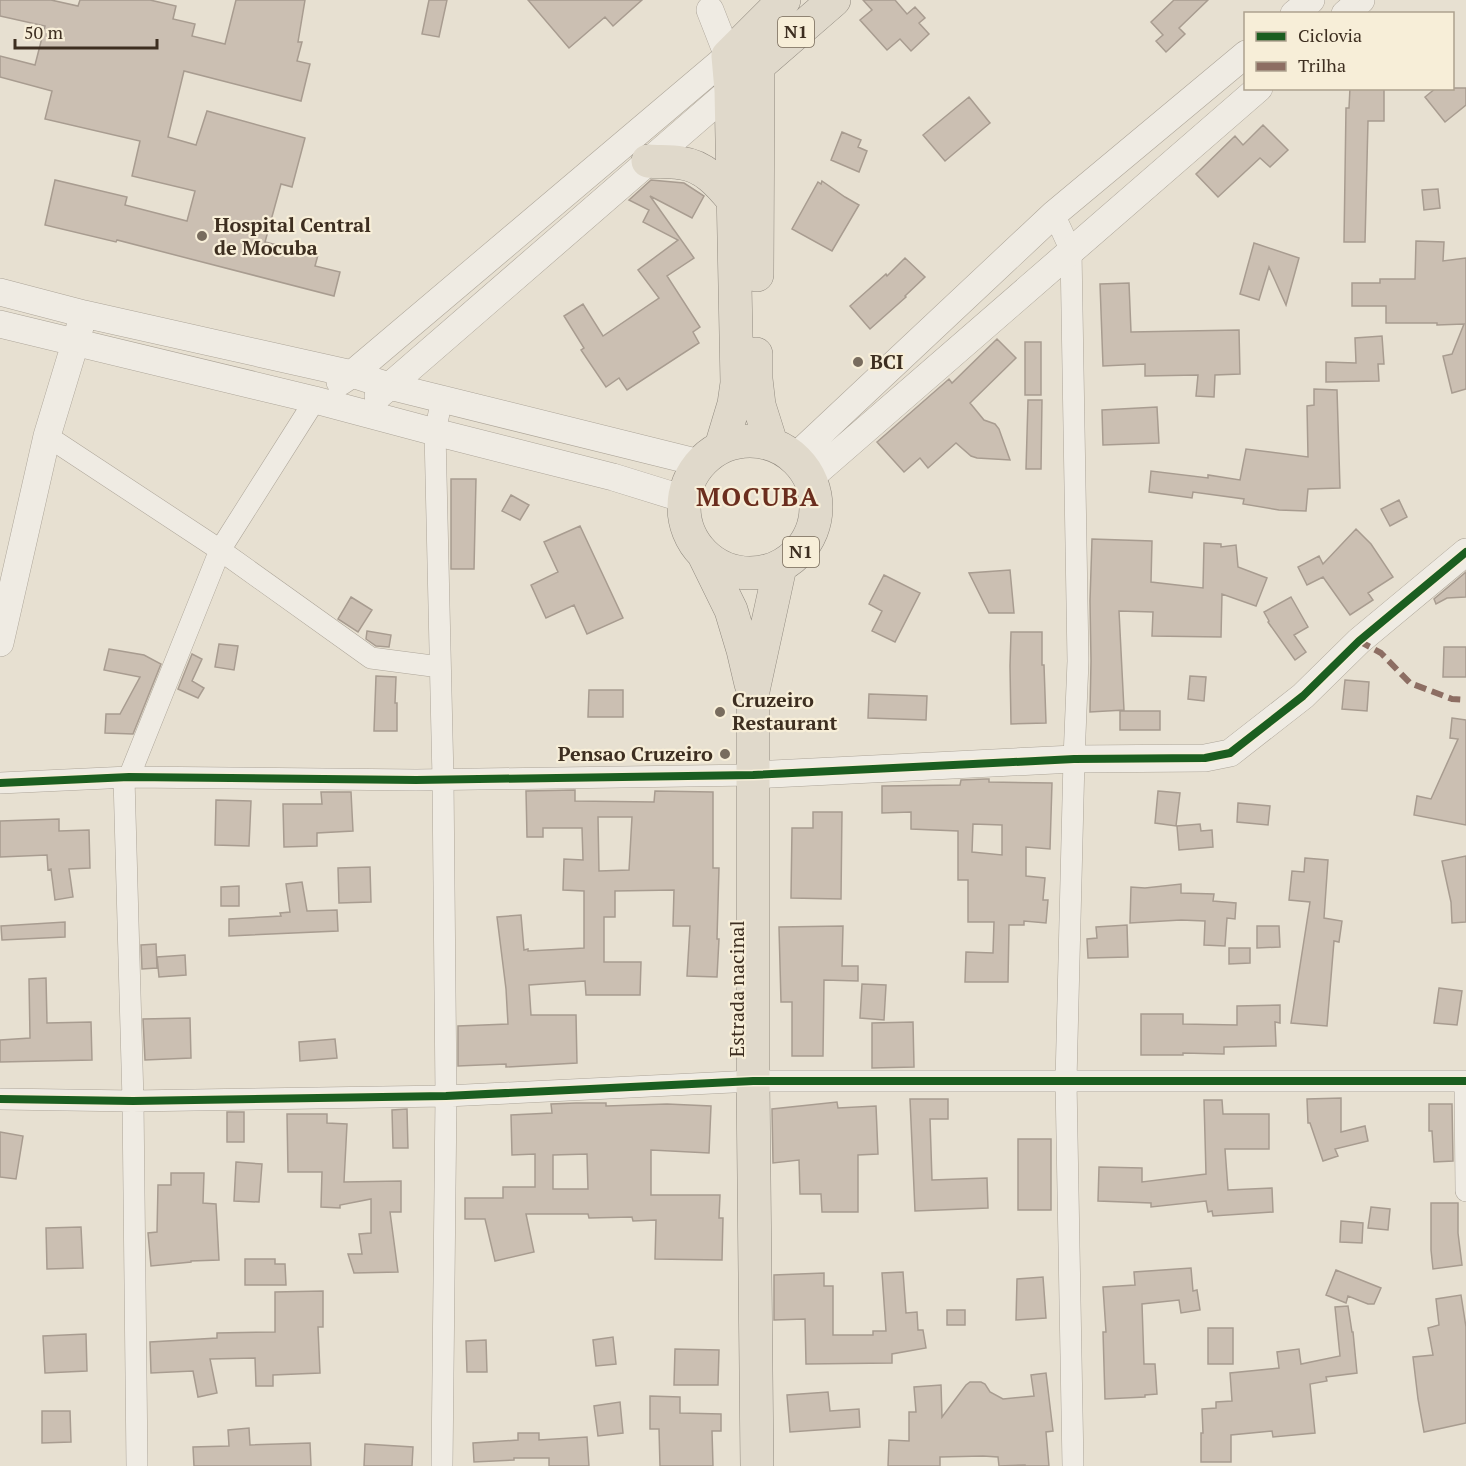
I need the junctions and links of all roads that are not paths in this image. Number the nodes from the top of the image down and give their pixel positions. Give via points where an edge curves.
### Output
1 (784, 0) edge
2 (834, 0) edge
3 (1311, 0) edge
4 (1361, 0) edge
5 (706, 5) edge
6 (1296, 12) edge
7 (1347, 12) edge
8 (744, 53) junction
9 (1244, 55) edge
10 (731, 90) junction
11 (1257, 90) edge
12 (648, 161) junction
13 (733, 200) junction
14 (1054, 214) junction
15 (1071, 251) junction
16 (0, 292) edge
17 (84, 314) junction
18 (0, 324) edge
19 (76, 343) junction
20 (352, 374) junction
21 (388, 386) junction
22 (442, 399) junction
23 (315, 400) junction
24 (361, 412) junction
25 (435, 432) junction
26 (47, 436) junction
27 (711, 455) junction
28 (792, 459) junction
29 (684, 499) junction
30 (220, 550) junction
31 (1466, 552) edge
32 (705, 557) junction
33 (780, 567) junction
34 (1, 636) edge
35 (440, 667) junction
36 (753, 691) junction
37 (1074, 759) junction
38 (753, 775) junction
39 (126, 777) junction
40 (443, 779) junction
41 (0, 783) edge
42 (753, 1081) junction
43 (1066, 1081) junction
44 (1465, 1081) edge
45 (446, 1096) junction
46 (0, 1099) edge
47 (133, 1101) junction
48 (1466, 1191) edge
49 (137, 1466) edge
50 (442, 1466) edge
51 (757, 1466) edge
52 (1072, 1466) edge

1 - 8 highway, N1
2 - 8 highway, N1
3 - 6 street
4 - 7 street
5 - 8 street
8 - 10 highway, N1
8 - 20 street
8 - 28 highway, N1 via 759,405
9 - 14 street
10 - 12 street
10 - 13 highway, N1
11 - 15 street
12 - 13 highway via 700,168
12 - 21 street
13 - 27 highway, N1 via 737,383 734,404
14 - 15 street
14 - 28 street
15 - 28 street
15 - 37 street via 1078,661
16 - 17 street
17 - 19 street
17 - 20 street
18 - 19 street
19 - 23 street
19 - 26 street
20 - 21 street
20 - 23 street
21 - 22 street
21 - 24 street
22 - 25 street
22 - 27 street
23 - 24 street
23 - 30 street
24 - 25 street
25 - 29 street
25 - 35 street
26 - 30 street
26 - 34 street
27 - 28 highway via 737,442 754,440
27 - 29 highway, N1 via 689,479
28 - 33 highway, N1 via 818,503 814,529 801,551
29 - 32 highway, N1 via 687,531
30 - 35 street via 371,658
30 - 39 street
31 - 37 street via 1359,641 1302,696 1230,753 1205,758
32 - 33 highway, N1 via 728,571 755,574
32 - 36 highway, N1 via 731,610
33 - 36 highway, N1
35 - 40 street
36 - 38 highway, Estrada nacinal / N1
37 - 38 street
37 - 43 street
38 - 40 street
38 - 42 highway, Estrada nacinal / N1
39 - 40 street
39 - 41 street
39 - 47 street
40 - 45 street
42 - 43 street
42 - 45 street
42 - 51 highway, Estrada nacinal / N1
43 - 44 street
43 - 52 street
44 - 48 street
45 - 47 street
45 - 50 street
46 - 47 street
47 - 49 street

